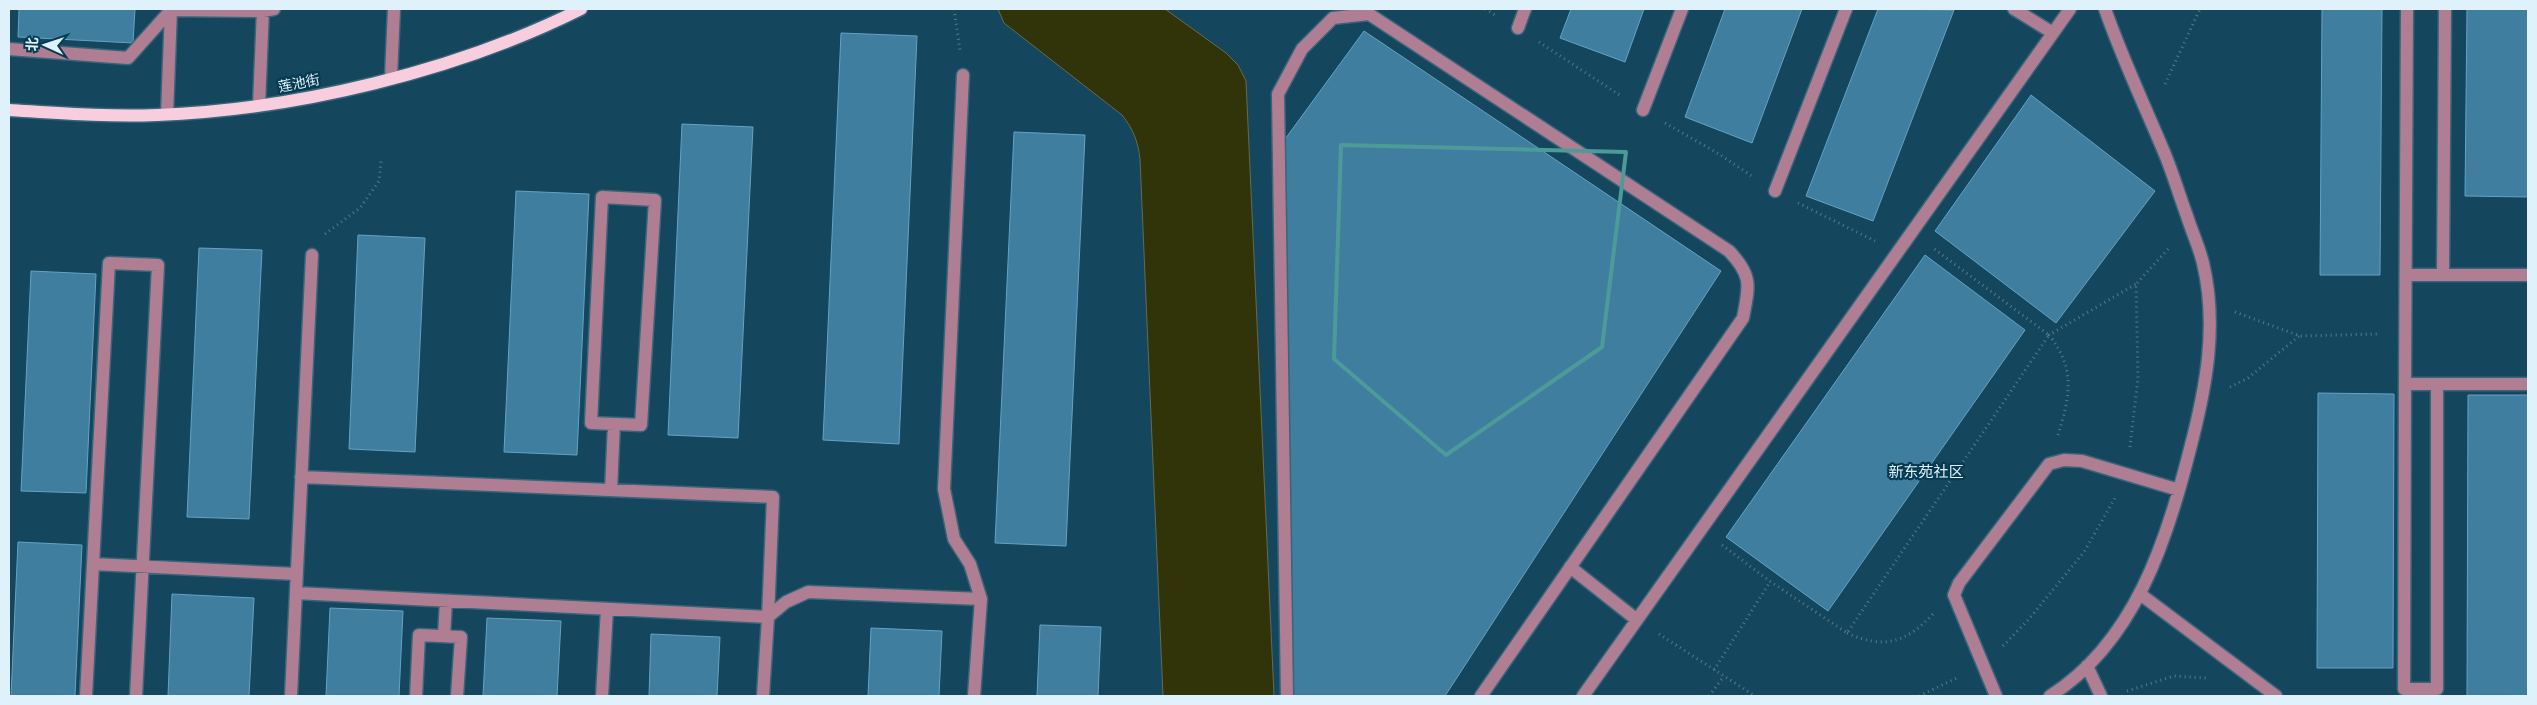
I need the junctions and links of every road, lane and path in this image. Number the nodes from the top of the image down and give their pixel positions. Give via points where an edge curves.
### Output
1 (394, 9) edge
2 (581, 9) edge
3 (954, 9) edge
4 (1485, 9) edge
5 (1525, 9) edge
6 (1682, 9) edge
7 (1846, 9) edge
8 (2014, 9) edge
9 (2070, 9) edge
10 (2105, 9) edge
11 (2200, 9) edge
12 (2407, 9) edge
13 (2445, 9) edge
14 (171, 10) edge
15 (266, 10) edge
16 (1518, 28) junction
17 (2053, 33) junction
18 (9, 49) edge
19 (963, 75) joint
20 (390, 77) junction
21 (259, 105) junction
22 (9, 110) edge
23 (1643, 110) junction
24 (167, 114) junction
25 (2149, 119) junction
26 (381, 161) dead end
27 (1775, 191) junction
28 (1912, 232) junction
29 (1897, 253) junction
30 (312, 255) joint
31 (2406, 275) junction
32 (2443, 275) junction
33 (2528, 275) edge
34 (2136, 284) dead end
35 (2209, 302) junction
36 (2405, 334) junction
37 (2049, 335) junction
38 (2300, 336) junction
39 (2405, 384) junction
40 (2437, 384) junction
41 (2528, 384) edge
42 (2203, 400) junction
43 (614, 424) junction
44 (2049, 464) junction
45 (301, 477) junction
46 (611, 490) junction
47 (2179, 490) junction
48 (1702, 529) junction
49 (93, 564) junction
50 (143, 567) junction
51 (1570, 567) junction
52 (297, 574) junction
53 (1771, 582) junction
54 (296, 593) junction
55 (1954, 594) junction
56 (2140, 594) junction
57 (980, 598) junction
58 (446, 600) junction
59 (607, 609) junction
60 (768, 617) junction
61 (1637, 620) junction
62 (1847, 633) junction
63 (444, 636) junction
64 (2086, 666) junction
65 (1714, 670) junction
66 (1724, 676) junction
67 (2215, 679) dead end
68 (2261, 690) edge
69 (2121, 693) dead end
70 (2421, 693) edge
71 (86, 696) edge
72 (136, 696) edge
73 (291, 696) edge
74 (416, 696) edge
75 (457, 696) edge
76 (602, 696) edge
77 (762, 696) edge
78 (974, 696) edge
79 (1287, 696) edge
80 (1481, 696) edge
81 (1583, 696) edge
82 (1709, 696) edge
83 (1755, 696) edge
84 (1996, 696) edge
85 (2050, 696) edge
86 (2101, 696) edge
87 (2276, 696) edge

1 - 20 street
2 - 20 main road, 莲池街 via 508,42 444,64
3 - 19 path
4 - 16 path
5 - 16 street
6 - 23 street
7 - 27 street
8 - 17 street
9 - 17 street
10 - 25 street via 2121,57
11 - 25 path
12 - 31 street
13 - 32 street
14 - 15 street
14 - 18 street via 128,58
14 - 24 street
15 - 21 street
16 - 23 path
17 - 28 street
19 - 57 street via 944,489 954,540 970,564
20 - 21 main road, 莲池街
21 - 24 main road, 莲池街
22 - 24 main road, 莲池街
23 - 27 path
25 - 35 street via 2165,153 2203,263
26 - 30 path via 379,181 360,208 314,242
27 - 29 path
28 - 29 street
28 - 37 path
29 - 48 street
30 - 45 street
31 - 32 street
31 - 36 street
32 - 33 street
34 - 37 path
35 - 38 path
35 - 42 street via 2210,347
36 - 38 path
36 - 39 street
37 - 44 path via 2062,351 2069,375 2063,420
37 - 62 path
38 - 42 path via 2248,378
39 - 40 street
39 - 70 street via 2404,690
40 - 41 street
40 - 70 street via 2437,689
42 - 47 street
43 - 43 street via 591,423 602,197 655,200 641,425
43 - 46 street
44 - 47 street via 2064,460 2082,461
44 - 55 street
45 - 46 street
45 - 52 street
46 - 60 street via 773,497
47 - 56 street via 2164,542
48 - 53 path
48 - 61 street
49 - 50 street
49 - 50 street via 109,262 158,265
49 - 71 street
50 - 52 street
50 - 72 street
51 - 61 street
51 - 79 street via 1743,318 1749,286 1741,264 1729,252 1369,14 1333,18 1302,49 1278,94
51 - 80 street
52 - 54 street
53 - 62 path
53 - 65 path
54 - 58 street
54 - 73 street
55 - 62 path via 1912,635 1901,639 1872,640
55 - 84 street
56 - 64 street via 2110,640
56 - 68 street
57 - 60 street via 808,592 786,602
57 - 78 street
58 - 59 street
58 - 63 street
59 - 60 street
59 - 76 street
60 - 77 street
61 - 65 path
61 - 81 street
63 - 74 street via 419,635
63 - 75 street via 461,637
64 - 85 street via 2072,682
64 - 86 street
65 - 66 path
66 - 82 path
66 - 83 path
67 - 69 path via 2174,676
68 - 87 street

